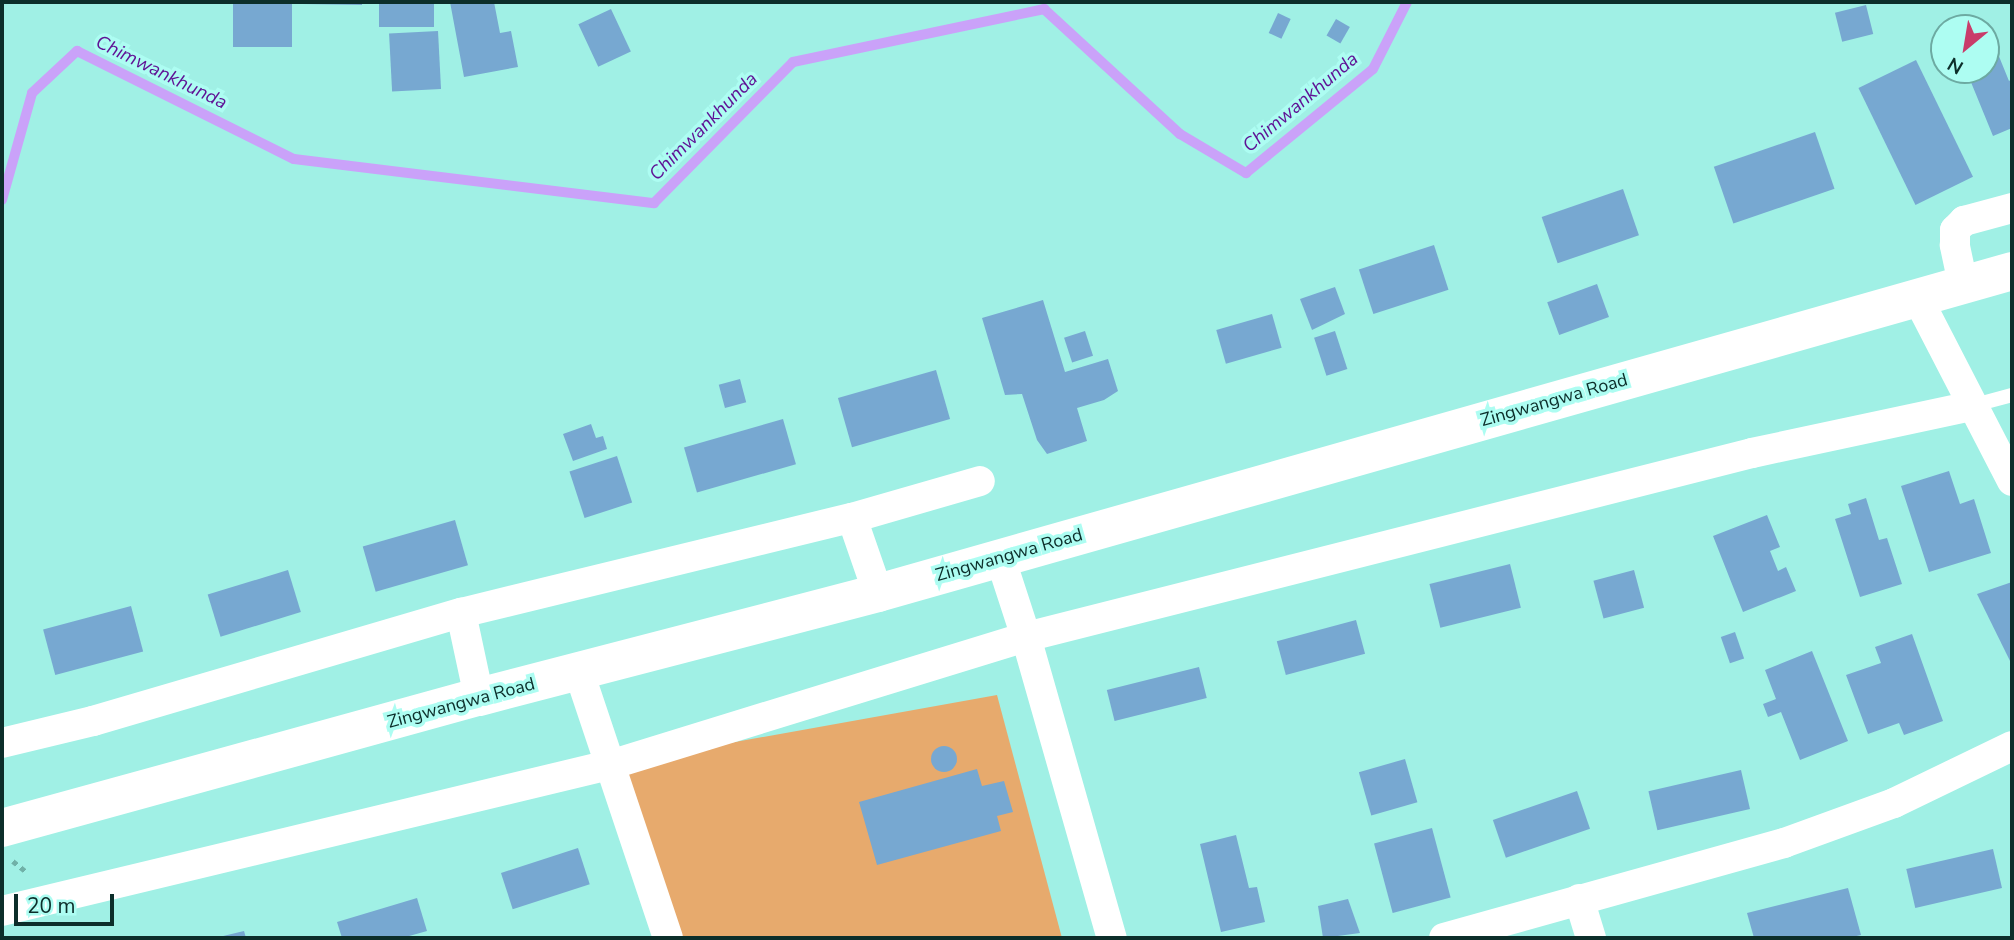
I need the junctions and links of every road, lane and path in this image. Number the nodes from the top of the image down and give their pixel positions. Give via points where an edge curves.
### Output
1 (2012, 208) edge
2 (2012, 271) edge
3 (1964, 284) junction
4 (1917, 297) junction
5 (2012, 395) edge
6 (1971, 406) junction
7 (980, 481) dead end
8 (2012, 481) edge
9 (852, 518) junction
10 (1000, 557) junction
11 (878, 593) junction
12 (461, 613) junction
13 (1026, 636) junction
14 (579, 672) junction
15 (479, 697) junction
16 (2, 743) edge
17 (2012, 746) edge
18 (612, 764) junction
19 (2, 828) edge
20 (1579, 899) junction
21 (2, 911) edge
22 (668, 938) edge
23 (1112, 938) edge
24 (1444, 938) edge
25 (1591, 938) edge

1 - 3 street via 1964,221 1955,230
2 - 3 street, Zingwangwa Road
3 - 4 street, Zingwangwa Road
4 - 6 street
4 - 10 street, Zingwangwa Road
5 - 6 lane
6 - 8 street
6 - 13 street via 1752,453
7 - 9 street
9 - 11 street
9 - 12 street
10 - 11 street, Zingwangwa Road
10 - 13 street
11 - 14 street, Zingwangwa Road
12 - 15 street
12 - 16 street via 93,721
13 - 18 street
13 - 23 street
14 - 15 street, Zingwangwa Road
14 - 18 street
15 - 19 street, Zingwangwa Road
17 - 20 street via 1894,803 1784,843
18 - 21 street
18 - 22 street
20 - 24 street
20 - 25 street

